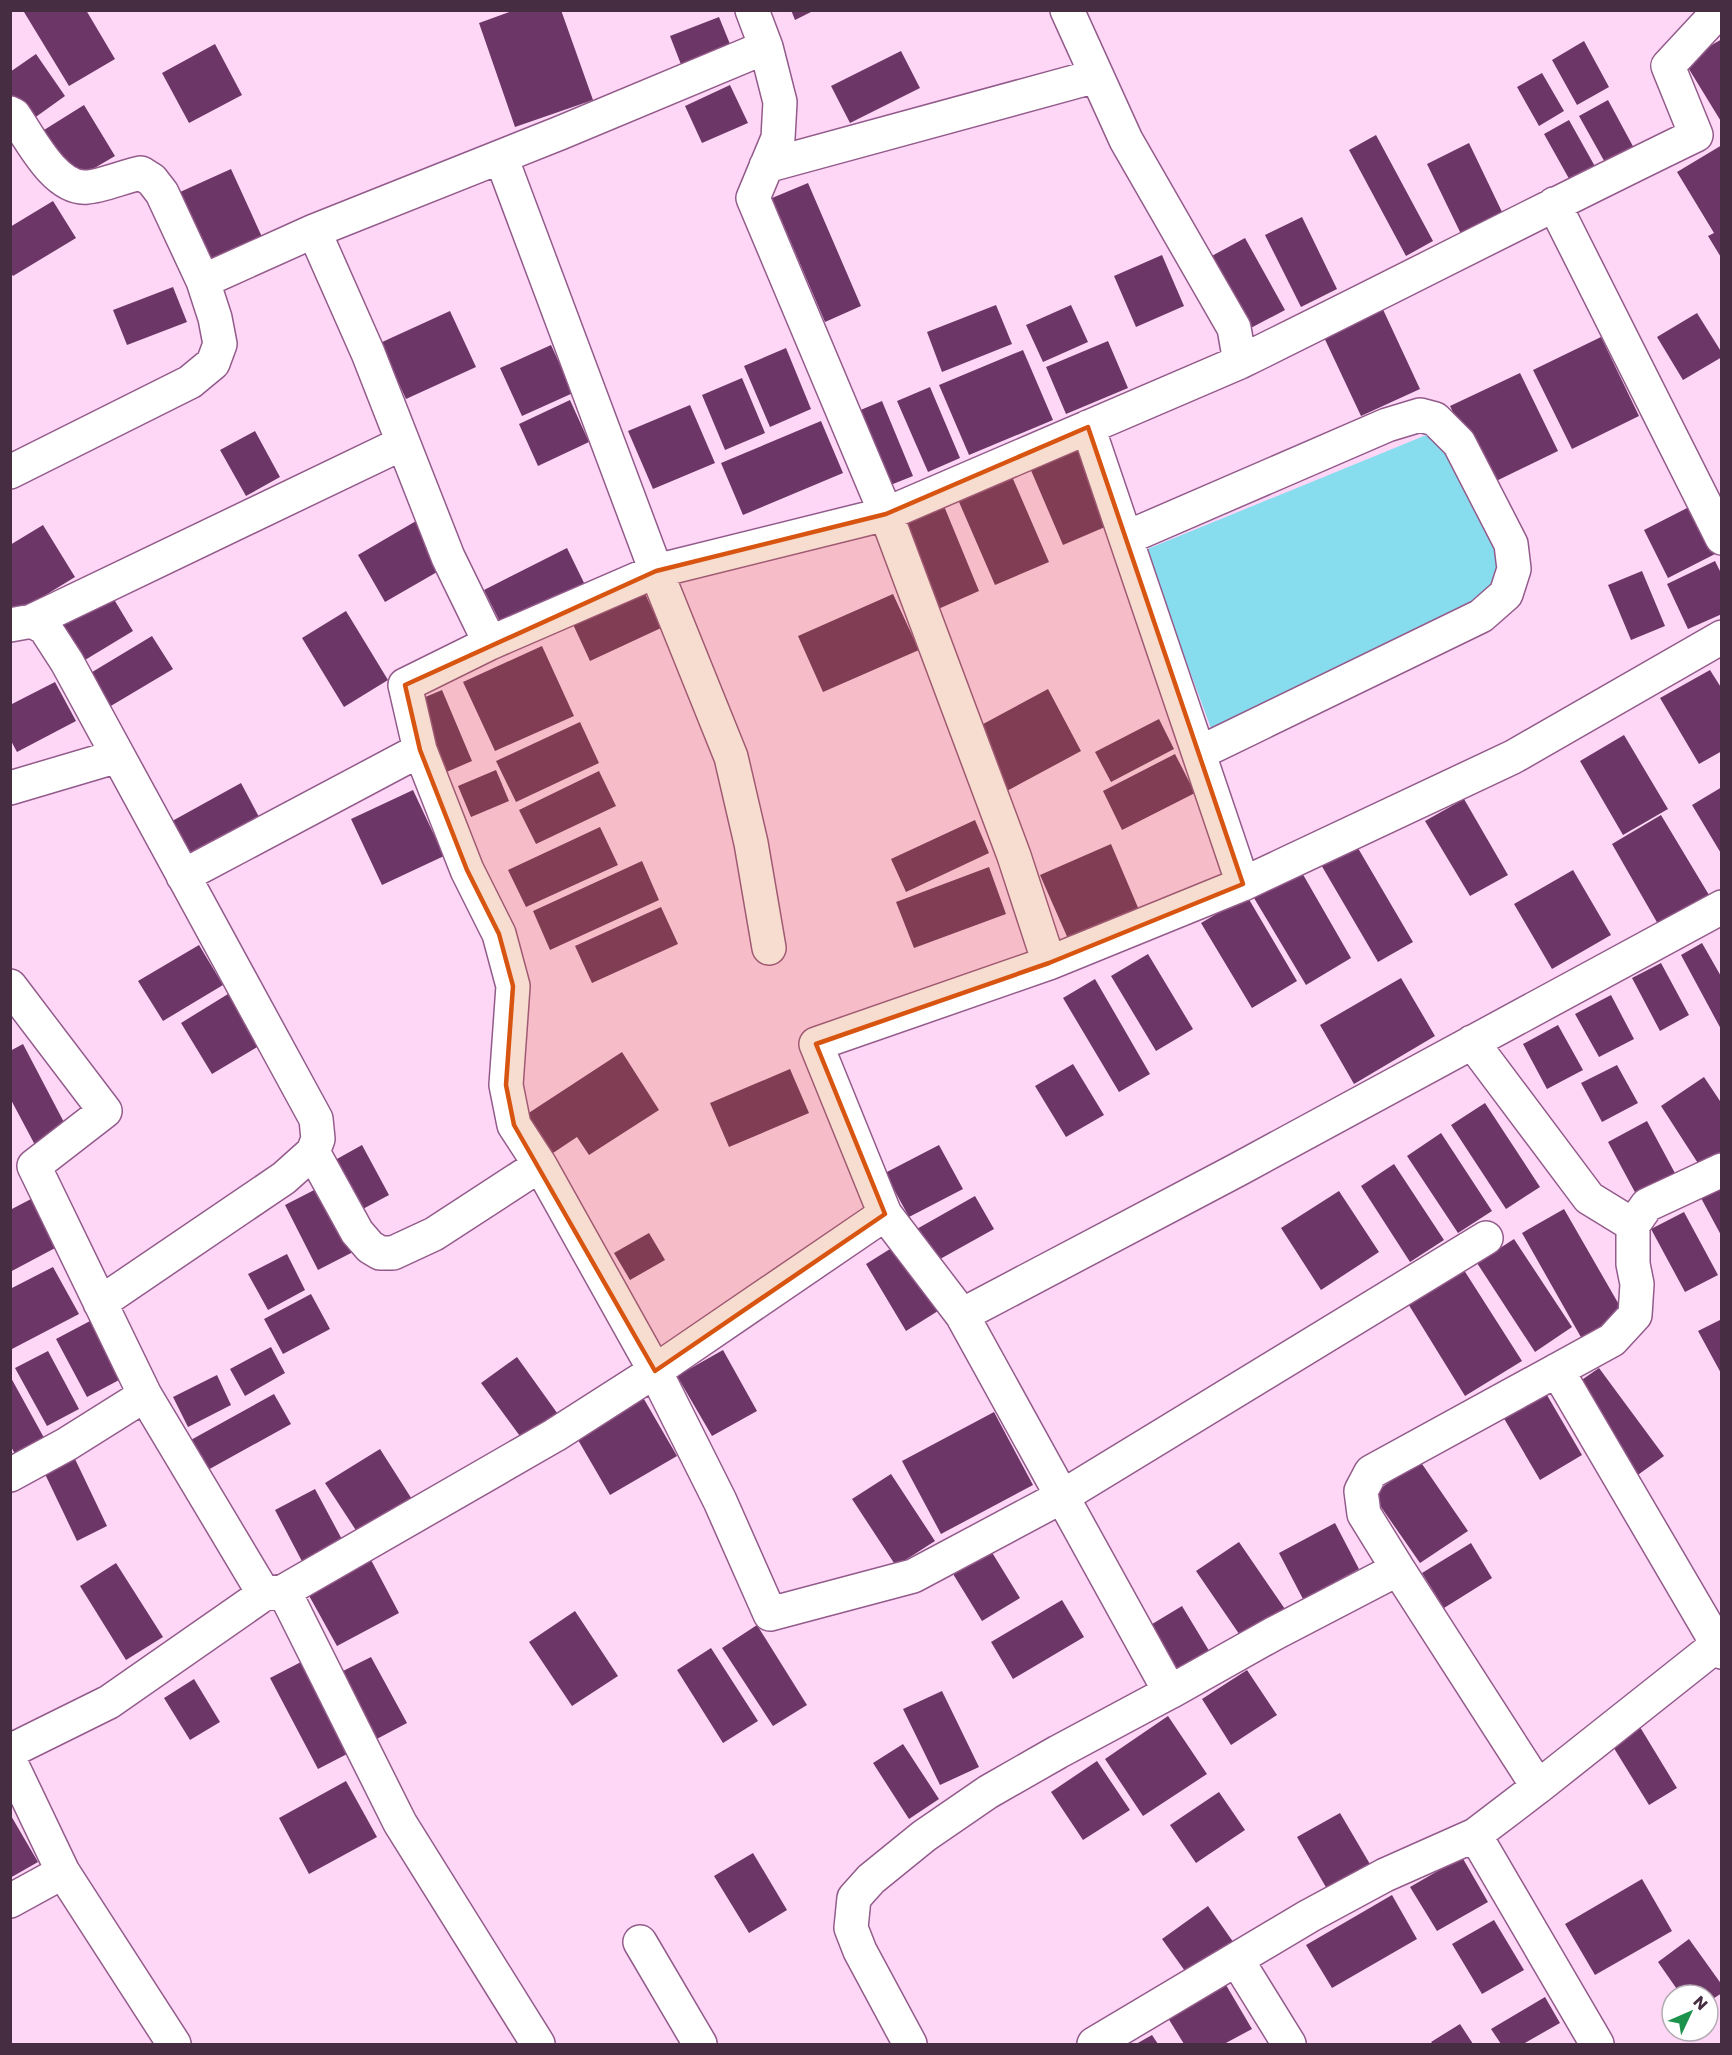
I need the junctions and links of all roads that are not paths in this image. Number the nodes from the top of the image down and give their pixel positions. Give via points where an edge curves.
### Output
1 (752, 10) edge
2 (1067, 10) edge
3 (1720, 10) edge
4 (766, 47) junction
5 (1096, 76) junction
6 (10, 113) edge
7 (501, 157) junction
8 (766, 166) junction
9 (1554, 204) junction
10 (314, 231) junction
11 (203, 281) junction
12 (1240, 362) junction
13 (1088, 428) junction
14 (403, 442) junction
15 (10, 472) edge
16 (886, 514) junction
17 (1126, 538) junction
18 (1722, 538) edge
19 (656, 571) junction
20 (21, 623) edge
21 (1722, 637) edge
22 (490, 643) junction
23 (420, 750) junction
24 (1199, 753) junction
25 (118, 756) junction
26 (10, 788) edge
27 (183, 876) junction
28 (1243, 884) junction
29 (1722, 907) edge
30 (769, 948) dead end
31 (1049, 963) junction
32 (10, 986) edge
33 (1472, 1042) junction
34 (313, 1152) junction
35 (540, 1165) junction
36 (1722, 1170) edge
37 (885, 1214) junction
38 (1633, 1225) junction
39 (1486, 1238) dead end
40 (100, 1303) junction
41 (962, 1315) junction
42 (1557, 1370) junction
43 (656, 1371) junction
44 (145, 1395) junction
45 (14, 1465) edge
46 (1063, 1496) junction
47 (1398, 1569) junction
48 (274, 1593) junction
49 (1719, 1648) edge
50 (1170, 1692) junction
51 (10, 1751) edge
52 (10, 1761) edge
53 (1538, 1787) junction
54 (1475, 1835) junction
55 (63, 1872) junction
56 (10, 1901) edge
57 (640, 1942) dead end
58 (1237, 1960) junction
59 (174, 2044) edge
60 (538, 2044) edge
61 (700, 2044) edge
62 (910, 2044) edge
63 (1094, 2044) edge
64 (1289, 2044) edge
65 (1597, 2044) edge

1 - 4 street
2 - 5 street
3 - 9 street via 1668,66 1696,135
4 - 7 street
4 - 8 street via 780,102 778,138
5 - 8 street
5 - 12 street via 1126,140 1234,328
6 - 11 street via 62,181 86,188 141,173 152,180 162,193
7 - 10 street
7 - 19 street
8 - 16 street via 753,198
9 - 12 street
9 - 18 street
10 - 11 street
10 - 14 street
11 - 15 street via 220,344 213,363 190,382
12 - 13 street
13 - 16 street
13 - 17 street
14 - 20 street
14 - 22 street via 448,557
16 - 19 street
16 - 31 street via 1014,856
17 - 24 street
17 - 24 street via 1387,425 1420,415 1435,419 1459,442 1511,544 1514,569 1506,594 1481,616
19 - 22 street
19 - 30 street via 731,757
20 - 25 street via 45,628
21 - 28 street via 1513,757
22 - 23 street via 405,685
23 - 27 street
23 - 35 street via 467,870 499,934 513,986 506,1084 514,1125
24 - 28 street
25 - 26 street
25 - 27 street
27 - 34 street via 316,1119 318,1139
28 - 31 street
29 - 33 street
31 - 37 street via 816,1044
32 - 40 street via 105,1111 34,1166
33 - 38 street via 1589,1198
33 - 41 street
34 - 35 street via 357,1232 370,1247 393,1253 434,1234
34 - 40 street via 284,1178
35 - 43 street
36 - 38 street via 1647,1206
37 - 41 street
37 - 43 street
38 - 42 street via 1635,1315 1612,1340
39 - 46 street
40 - 44 street
41 - 46 street
42 - 47 street via 1371,1472 1360,1491 1364,1514
42 - 49 street
43 - 46 street via 770,1614 914,1576
43 - 48 street via 555,1435
44 - 45 street via 67,1444
44 - 48 street
46 - 50 street
47 - 50 street
47 - 53 street
48 - 51 street via 109,1702
48 - 60 street via 400,1823
49 - 53 street
50 - 62 street via 988,1792 924,1836 854,1898 851,1928
52 - 55 street
53 - 54 street
54 - 58 street via 1385,1875
54 - 65 street
55 - 56 street
55 - 59 street
57 - 61 street
58 - 63 street
58 - 64 street

